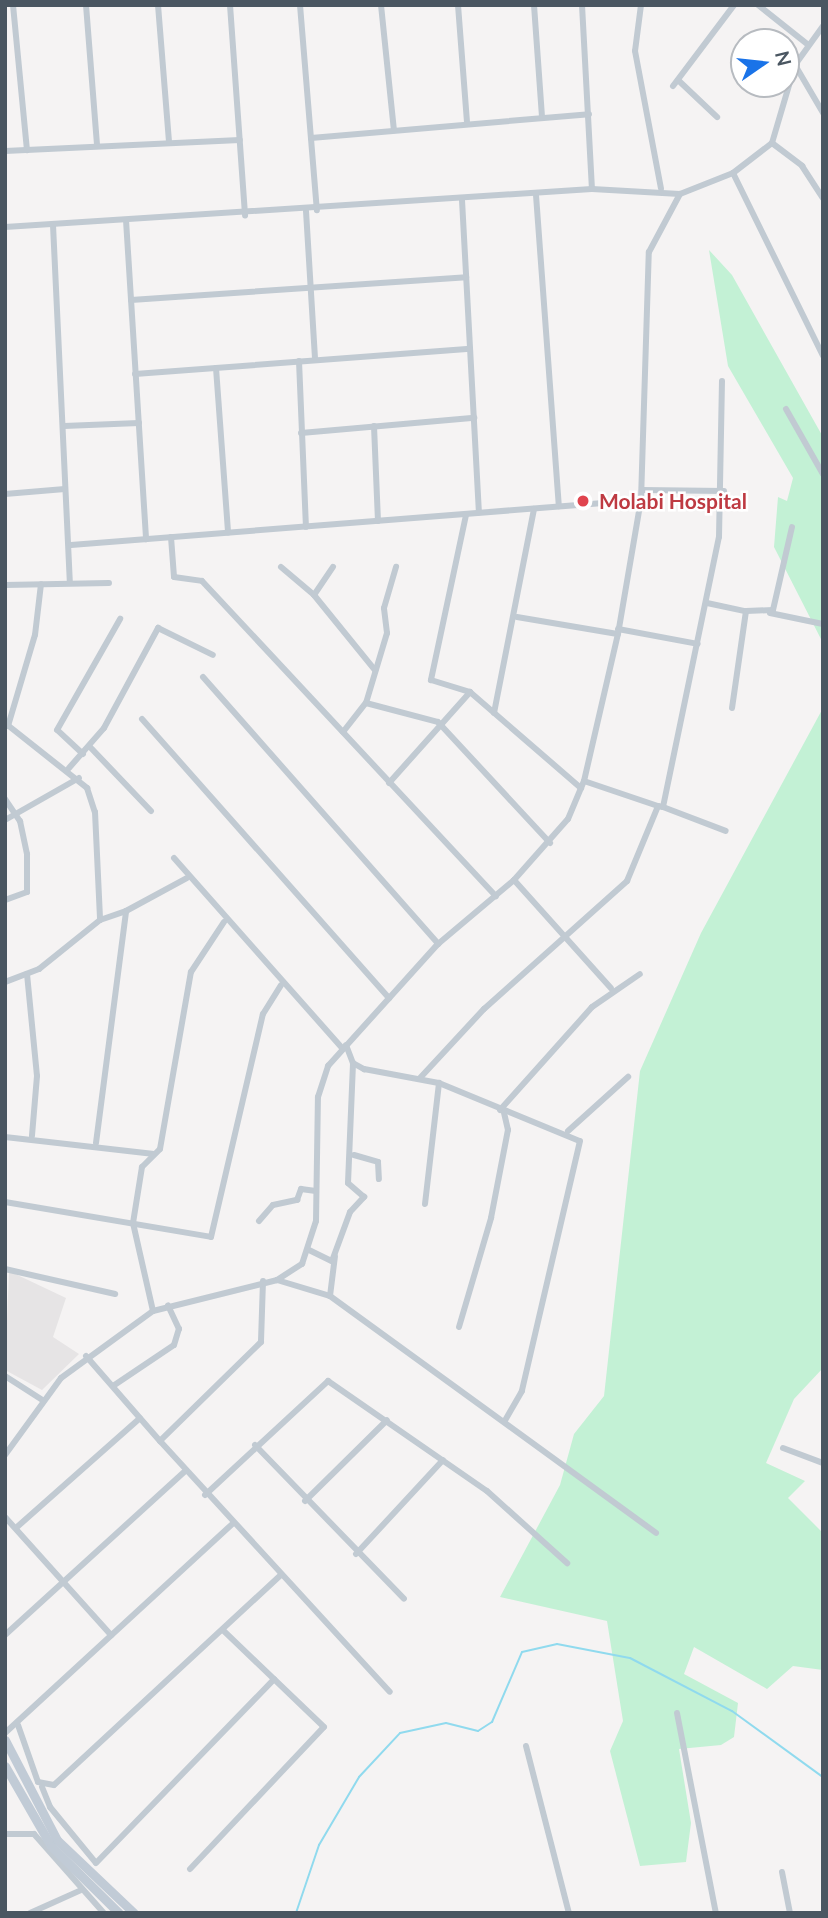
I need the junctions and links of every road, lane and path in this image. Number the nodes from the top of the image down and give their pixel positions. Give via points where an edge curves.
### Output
1 (13, 5) edge
2 (86, 5) edge
3 (158, 5) edge
4 (230, 5) edge
5 (300, 5) edge
6 (382, 5) edge
7 (458, 5) edge
8 (534, 5) edge
9 (582, 5) edge
10 (641, 5) edge
11 (734, 5) edge
12 (758, 5) edge
13 (823, 26) edge
14 (807, 44) junction
15 (800, 56) edge
16 (800, 74) edge
17 (785, 98) edge
18 (823, 113) edge
19 (589, 114) junction
20 (542, 117) junction
21 (717, 117) dead end
22 (467, 123) junction
23 (394, 130) junction
24 (311, 138) junction
25 (240, 140) junction
26 (169, 143) junction
27 (772, 143) junction
28 (97, 146) junction
29 (27, 150) junction
30 (5, 151) edge
31 (733, 173) junction
32 (592, 189) junction
33 (661, 189) junction
34 (680, 194) junction
35 (536, 195) junction
36 (823, 198) edge
37 (462, 200) junction
38 (317, 210) junction
39 (306, 211) junction
40 (245, 215) junction
41 (126, 220) junction
42 (53, 225) junction
43 (5, 227) edge
44 (466, 276) junction
45 (311, 287) junction
46 (131, 300) junction
47 (470, 349) junction
48 (823, 356) edge
49 (315, 359) junction
50 (299, 361) junction
51 (216, 368) junction
52 (135, 374) junction
53 (722, 380) dead end
54 (786, 409) dead end
55 (474, 418) junction
56 (139, 423) junction
57 (64, 426) junction
58 (374, 426) junction
59 (301, 433) junction
60 (823, 474) edge
61 (65, 489) junction
62 (642, 490) junction
63 (724, 491) junction
64 (5, 494) edge
65 (641, 500) junction
66 (559, 506) junction
67 (534, 509) junction
68 (479, 513) junction
69 (466, 515) junction
70 (378, 521) junction
71 (306, 527) junction
72 (792, 527) dead end
73 (228, 533) junction
74 (171, 537) junction
75 (146, 539) junction
76 (71, 545) junction
77 (281, 567) dead end
78 (333, 567) dead end
79 (396, 567) dead end
80 (70, 583) junction
81 (109, 583) dead end
82 (41, 584) junction
83 (5, 585) edge
84 (314, 595) junction
85 (707, 603) junction
86 (746, 611) junction
87 (770, 613) junction
88 (517, 617) junction
89 (120, 619) dead end
90 (823, 624) edge
91 (618, 631) junction
92 (698, 644) junction
93 (213, 655) dead end
94 (375, 670) junction
95 (203, 677) dead end
96 (470, 692) junction
97 (366, 703) junction
98 (732, 708) dead end
99 (494, 713) junction
100 (142, 719) dead end
101 (7, 724) edge
102 (442, 728) junction
103 (343, 732) junction
104 (91, 748) junction
105 (83, 754) junction
106 (69, 768) junction
107 (79, 778) junction
108 (389, 783) junction
109 (583, 784) junction
110 (5, 799) edge
111 (661, 807) junction
112 (151, 811) dead end
113 (15, 814) junction
114 (5, 820) edge
115 (726, 831) dead end
116 (550, 843) junction
117 (174, 858) dead end
118 (187, 877) junction
119 (514, 880) junction
120 (496, 896) junction
121 (5, 900) edge
122 (126, 911) junction
123 (100, 920) junction
124 (224, 922) junction
125 (565, 941) junction
126 (438, 944) junction
127 (27, 974) junction
128 (640, 974) dead end
129 (5, 982) edge
130 (281, 985) junction
131 (611, 988) junction
132 (389, 998) junction
133 (344, 1047) junction
134 (353, 1063) junction
135 (628, 1077) dead end
136 (419, 1079) junction
137 (439, 1083) junction
138 (502, 1111) junction
139 (568, 1131) junction
140 (32, 1136) junction
141 (5, 1137) edge
142 (96, 1143) junction
143 (154, 1154) junction
144 (354, 1155) junction
145 (379, 1180) dead end
146 (316, 1191) junction
147 (5, 1202) edge
148 (425, 1204) dead end
149 (259, 1221) dead end
150 (133, 1223) junction
151 (309, 1250) junction
152 (335, 1256) junction
153 (5, 1269) edge
154 (277, 1280) junction
155 (263, 1282) junction
156 (115, 1294) dead end
157 (330, 1296) junction
158 (168, 1305) junction
159 (153, 1311) junction
160 (459, 1327) dead end
161 (86, 1356) junction
162 (5, 1376) edge
163 (113, 1386) junction
164 (41, 1399) junction
165 (140, 1418) junction
166 (387, 1420) junction
167 (505, 1421) junction
168 (160, 1441) junction
169 (256, 1444) junction
170 (783, 1448) dead end
171 (5, 1455) edge
172 (443, 1460) junction
173 (823, 1463) edge
174 (185, 1471) junction
175 (205, 1495) junction
176 (305, 1501) junction
177 (5, 1517) edge
178 (232, 1524) junction
179 (17, 1527) junction
180 (656, 1533) dead end
181 (356, 1554) junction
182 (567, 1563) dead end
183 (280, 1576) junction
184 (66, 1580) junction
185 (404, 1599) dead end
186 (223, 1630) junction
187 (5, 1634) edge
188 (111, 1635) junction
189 (274, 1679) junction
190 (390, 1692) dead end
191 (677, 1713) dead end
192 (18, 1725) junction
193 (5, 1733) edge
194 (5, 1740) edge
195 (526, 1746) dead end
196 (5, 1766) edge
197 (42, 1787) junction
198 (5, 1834) edge
199 (190, 1869) dead end
200 (782, 1872) dead end
201 (79, 1891) junction
202 (30, 1913) edge
203 (104, 1913) edge
204 (119, 1913) edge
205 (134, 1913) edge
206 (569, 1913) edge
207 (716, 1913) edge
208 (790, 1913) edge

1 - 29 street
2 - 28 street
3 - 26 street
4 - 25 street
5 - 24 street
6 - 23 street
7 - 22 street
8 - 20 street
9 - 19 street
10 - 33 street via 635,51
11 - 21 street via 675,83
12 - 14 street
13 - 14 street
14 - 15 street
16 - 18 street
17 - 27 street
19 - 20 street
19 - 32 street
20 - 22 street
22 - 23 street
23 - 24 street
24 - 38 street
25 - 26 street
25 - 40 street
26 - 28 street
27 - 31 street
27 - 36 street via 802,166
28 - 29 street
29 - 30 street
31 - 34 street
31 - 48 street
32 - 33 street
32 - 35 street
33 - 34 street
34 - 62 street via 655,234 646,274
35 - 37 street
35 - 66 street
37 - 38 street
37 - 44 street
38 - 39 street
39 - 40 street
39 - 45 street
40 - 41 street
41 - 42 street
41 - 46 street
42 - 43 street
42 - 57 street
44 - 45 street
44 - 47 street
45 - 46 street
45 - 49 street
46 - 52 street
47 - 49 street
47 - 55 street
49 - 50 street
50 - 51 street
50 - 59 street
51 - 52 street
51 - 73 street
52 - 56 street
53 - 63 street
54 - 60 street
55 - 58 street
55 - 68 street
56 - 57 street
56 - 75 street
57 - 61 street
58 - 59 street
58 - 70 street
59 - 71 street
61 - 64 street
61 - 76 street
62 - 63 street
62 - 65 street
63 - 85 street
65 - 66 street
65 - 91 street
66 - 67 street
67 - 68 street
67 - 88 street
68 - 69 street
69 - 70 street
69 - 96 street via 430,677
70 - 71 street
71 - 73 street
72 - 87 street
73 - 74 street
74 - 75 street
74 - 103 street via 174,577 202,581
75 - 76 street
76 - 80 street
77 - 84 street
78 - 84 street
79 - 94 street
80 - 81 street
80 - 82 street
82 - 83 street
82 - 101 street via 35,635
84 - 94 street
85 - 86 street
85 - 92 street
86 - 87 street
86 - 98 street
87 - 90 street
88 - 91 street
88 - 99 street
89 - 105 street via 57,730
91 - 92 street
91 - 109 street
92 - 111 street
93 - 104 street via 158,628
94 - 97 street
95 - 126 street
96 - 99 street
96 - 102 street
97 - 102 street
97 - 103 street
99 - 109 street
100 - 132 street
101 - 106 street
102 - 108 street
102 - 116 street
103 - 108 street
104 - 105 street
104 - 112 street
105 - 106 street
106 - 107 street
107 - 113 street
107 - 123 street via 94,812
108 - 120 street
109 - 111 street
109 - 116 street
110 - 113 street
111 - 115 street
111 - 125 street via 627,881
113 - 114 street
113 - 121 street via 26,841 27,892
116 - 119 street
117 - 118 street
118 - 122 street
118 - 124 street
119 - 120 street
119 - 125 street
120 - 126 street
122 - 123 street
122 - 142 street
123 - 127 street
124 - 130 street
124 - 143 street via 191,972 160,1149
125 - 131 street
125 - 136 street via 484,1009
126 - 132 street
127 - 129 street
127 - 140 street via 37,1076
128 - 131 street
130 - 133 street
130 - 150 street via 260,1026 215,1233
131 - 138 street
132 - 133 street
133 - 134 street
133 - 146 street via 321,1081
134 - 136 street
134 - 144 street via 348,1081
135 - 139 street
136 - 137 street
137 - 138 street
137 - 148 street
138 - 139 street
138 - 160 street via 508,1130 491,1217
139 - 167 street via 580,1141 522,1391
140 - 141 street
140 - 142 street
142 - 143 street
143 - 150 street via 142,1167
144 - 145 street via 379,1162
144 - 152 street via 348,1183 364,1197 350,1212
146 - 149 street via 301,1189 297,1200 273,1206
146 - 151 street
147 - 150 street
150 - 159 street
151 - 152 street via 327,1262
151 - 154 street via 293,1272
152 - 157 street
153 - 156 street
154 - 155 street
154 - 157 street
155 - 158 street
155 - 168 street via 261,1342
157 - 167 street
158 - 159 street
158 - 163 street via 179,1329 174,1345
159 - 161 street
161 - 163 street
161 - 164 street
162 - 164 street
163 - 165 street
164 - 171 street
165 - 168 street
165 - 179 street
166 - 169 street via 328,1381
166 - 172 street
166 - 176 street
167 - 180 street
168 - 174 street
169 - 175 street
169 - 176 street
170 - 173 street
172 - 181 street
172 - 182 street via 508,1508
174 - 175 street
174 - 184 street
175 - 178 street
176 - 181 street
177 - 179 street
178 - 183 street
178 - 188 street
179 - 184 street
181 - 185 street
183 - 186 street
183 - 190 street
184 - 187 street
184 - 188 street
186 - 189 street
186 - 197 street via 78,1767
188 - 192 street
189 - 197 street via 99,1861 62,1824
189 - 199 street via 323,1728 260,1788
191 - 207 street
192 - 193 street
192 - 197 street
194 - 205 main road via 44,1818 79,1866
195 - 206 street
196 - 204 main road via 37,1827 72,1872
198 - 201 street via 34,1834
200 - 208 street
201 - 202 street
201 - 203 street

